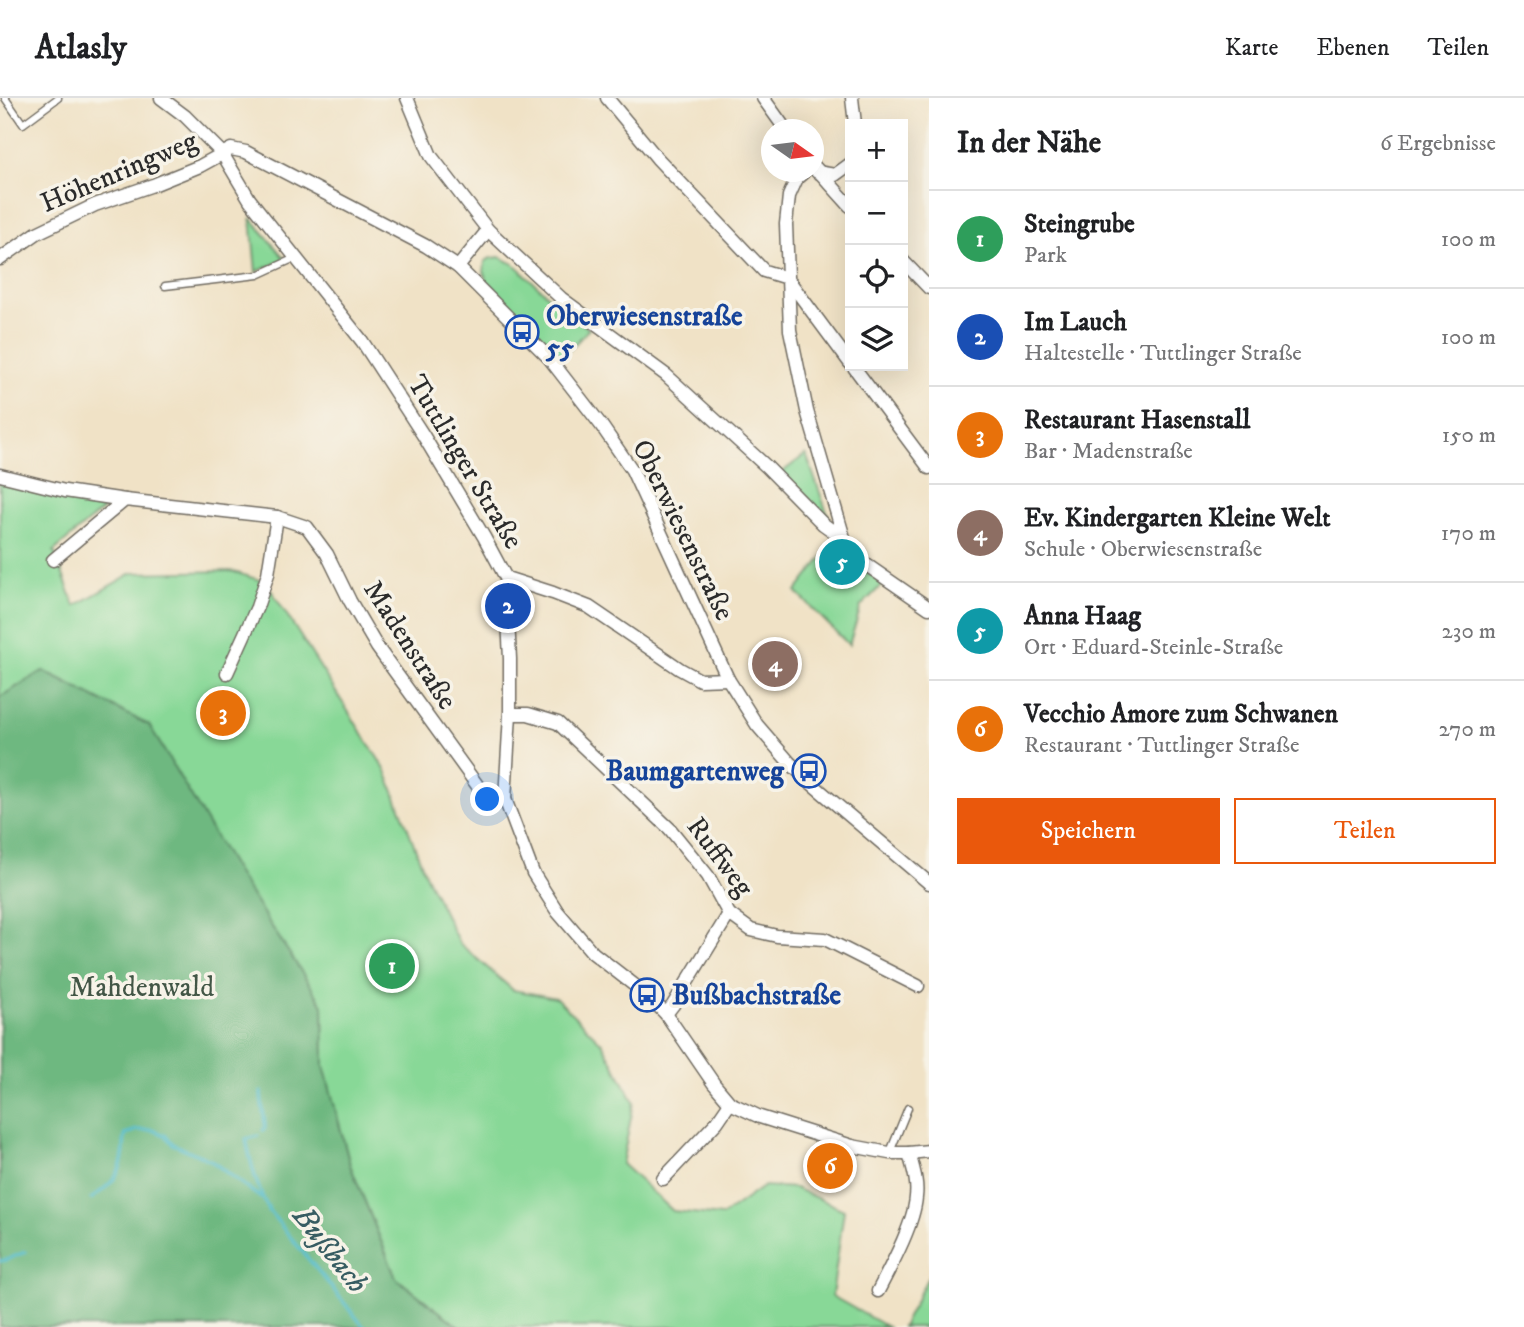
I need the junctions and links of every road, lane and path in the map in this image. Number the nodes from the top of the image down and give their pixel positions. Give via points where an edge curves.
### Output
1 (5, 98) edge
2 (58, 98) edge
3 (161, 98) edge
4 (407, 98) edge
5 (607, 98) edge
6 (764, 98) edge
7 (852, 98) edge
8 (778, 119) edge
9 (854, 119) edge
10 (222, 153) junction
11 (845, 168) edge
12 (824, 173) edge
13 (824, 181) edge
14 (795, 182) edge
15 (845, 201) edge
16 (488, 230) junction
17 (296, 257) junction
18 (0, 259) edge
19 (908, 266) edge
20 (458, 267) junction
21 (787, 278) junction
22 (165, 286) dead end
23 (929, 288) edge
24 (845, 356) edge
25 (856, 371) edge
26 (929, 468) edge
27 (0, 475) edge
28 (125, 500) junction
29 (277, 517) junction
30 (844, 538) junction
31 (53, 560) dead end
32 (506, 578) junction
33 (929, 608) edge
34 (227, 673) dead end
35 (728, 679) junction
36 (510, 714) junction
37 (505, 799) junction
38 (929, 883) edge
39 (729, 914) junction
40 (918, 986) dead end
41 (666, 1014) junction
42 (730, 1104) junction
43 (908, 1108) dead end
44 (929, 1151) edge
45 (889, 1153) junction
46 (909, 1153) junction
47 (663, 1179) dead end
48 (878, 1291) dead end

1 - 2 lane via 23,124
3 - 10 street, Tuttlinger Straße
4 - 16 street via 431,156
5 - 21 street via 764,271
6 - 8 street
7 - 9 street
10 - 17 street, Tuttlinger Straße via 250,200
10 - 18 street, Höhenringweg via 200,166 95,205 37,233
10 - 20 street, Oberwiesenstraße via 231,149 246,152
11 - 12 street via 835,175
13 - 15 street
14 - 21 street via 786,224
16 - 20 street
16 - 30 street via 561,298 666,375
17 - 22 lane via 258,275
17 - 32 street, Tuttlinger Straße via 362,341 430,446
19 - 23 street
20 - 35 street, Oberwiesenstraße via 549,358 632,470
21 - 24 street
21 - 30 street via 790,330 807,411
25 - 26 street
27 - 28 street, Madenstraße
28 - 29 street, Madenstraße
28 - 31 street
29 - 34 street via 268,574
29 - 37 street, Madenstraße via 307,527 327,554 377,647 414,699 485,796
30 - 33 street via 855,557
32 - 35 street via 589,607 700,680
32 - 36 street, Tuttlinger Straße
35 - 38 street, Oberwiesenstraße via 757,725 789,762
36 - 37 street, Tuttlinger Straße
36 - 39 street, Ruffweg via 558,723 670,829 708,876
37 - 41 street, Tuttlinger Straße via 533,873 557,911 593,953
39 - 40 street, Ruffweg via 751,930 825,939
39 - 41 street
41 - 42 street, Tuttlinger Straße
42 - 45 street, Tuttlinger Straße via 806,1132
42 - 47 street
43 - 45 lane
44 - 46 street, Tuttlinger Straße
45 - 46 street, Tuttlinger Straße
46 - 48 street via 915,1204

